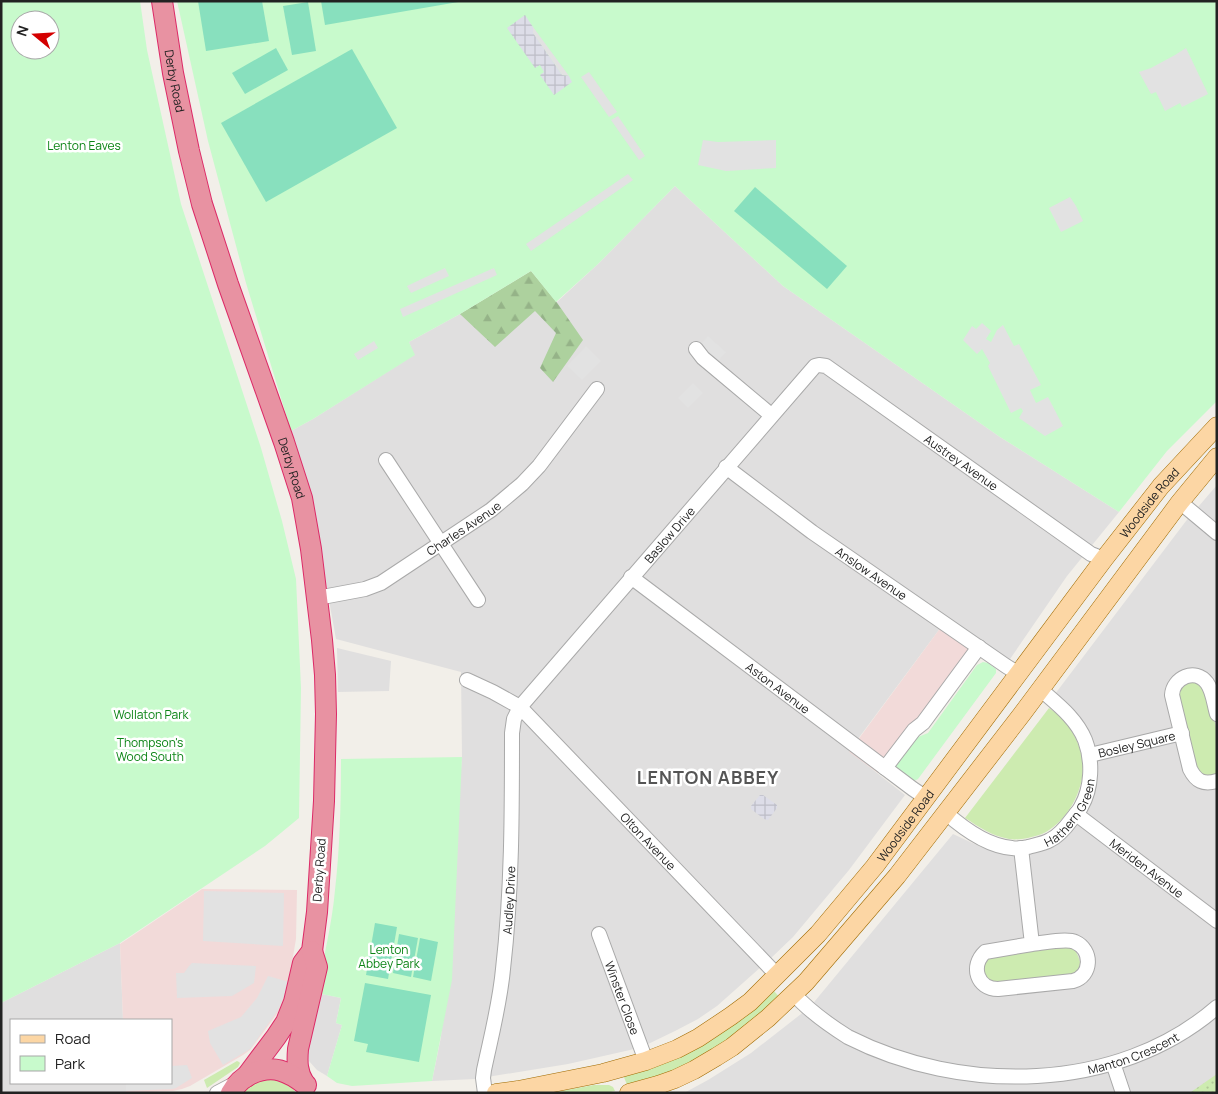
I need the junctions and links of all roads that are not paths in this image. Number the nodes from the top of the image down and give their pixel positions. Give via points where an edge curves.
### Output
1 (162, 1) edge
2 (696, 349) dead end
3 (818, 365) joint
4 (597, 389) dead end
5 (771, 416) junction
6 (1217, 426) edge
7 (1217, 457) edge
8 (386, 460) dead end
9 (726, 467) junction
10 (1161, 486) junction
11 (1180, 502) junction
12 (1217, 533) edge
13 (440, 544) junction
14 (1104, 559) junction
15 (631, 577) junction
16 (318, 598) junction
17 (478, 600) dead end
18 (979, 647) junction
19 (1019, 674) junction
20 (468, 680) dead end
21 (1040, 689) junction
22 (520, 707) junction
23 (1217, 714) edge
24 (1182, 733) junction
25 (1090, 755) junction
26 (885, 768) junction
27 (1217, 781) edge
28 (925, 797) junction
29 (946, 813) junction
30 (1076, 814) junction
31 (1021, 848) junction
32 (1217, 921) edge
33 (599, 934) dead end
34 (1032, 944) junction
35 (312, 951) junction
36 (777, 975) junction
37 (794, 994) junction
38 (1217, 1007) edge
39 (646, 1061) junction
40 (1114, 1066) junction
41 (602, 1073) junction
42 (238, 1084) edge
43 (309, 1089) edge
44 (217, 1093) edge
45 (484, 1093) edge
46 (496, 1093) edge
47 (621, 1093) edge
48 (629, 1093) edge
49 (1124, 1093) edge

1 - 16 highway, Derby Road via 173,72 202,204 302,498
2 - 5 street via 702,358
3 - 5 street, Baslow Drive
3 - 14 street, Austrey Avenue via 826,366 1091,554
4 - 13 street, Charles Avenue via 584,417 522,484 491,510
5 - 9 street, Baslow Drive
6 - 10 main road, Woodside Road
7 - 11 main road, Woodside Road
8 - 13 street
9 - 15 street, Baslow Drive
9 - 18 street, Anslow Avenue via 812,532
10 - 11 main road
10 - 14 main road, Woodside Road
11 - 12 street
11 - 21 main road, Woodside Road
13 - 16 street, Charles Avenue via 372,587
13 - 17 street
14 - 19 main road, Woodside Road
15 - 22 street, Baslow Drive
15 - 26 street, Aston Avenue
16 - 35 highway, Derby Road via 325,675 324,801
18 - 19 street, Anslow Avenue
18 - 26 street
19 - 21 main road
19 - 28 main road, Woodside Road
20 - 22 street, Olton Avenue
21 - 25 street, Hathern Green via 1071,716
21 - 29 main road, Woodside Road
22 - 36 street, Olton Avenue
22 - 45 street, Audley Drive via 512,733 507,930 500,993 484,1070
23 - 24 street, Bosley Square via 1206,682 1187,675 1179,680 1172,695
24 - 25 street, Bosley Square
24 - 27 street, Bosley Square via 1193,774 1202,782
25 - 30 street, Hathern Green via 1089,784
26 - 28 street, Aston Avenue
28 - 36 main road, Woodside Road via 818,934
29 - 31 street, Hathern Green via 976,836 997,845
29 - 37 main road, Woodside Road via 897,876
30 - 31 street, Hathern Green via 1050,840
30 - 32 street, Meriden Avenue
31 - 34 street
33 - 39 street, Winster Close
34 - 34 street via 1076,942 1087,955 1087,969 1073,981 998,989 991,989 983,983 976,970 985,952
35 - 42 highway, Derby Road via 303,963 286,1022
35 - 43 highway, Derby Road via 317,967 297,1058 298,1071
36 - 39 main road, Woodside Road via 750,1002 711,1029 677,1049
37 - 40 street, Manton Crescent via 820,1018 855,1042 880,1056 931,1073 1010,1083 1045,1081
37 - 48 main road, Woodside Road via 716,1057 675,1079
38 - 40 street, Manton Crescent via 1163,1044
39 - 41 main road, Woodside Road
40 - 49 street
41 - 46 main road, Woodside Road
41 - 47 main road via 617,1083
42 - 43 highway via 258,1071 273,1069 288,1074
42 - 44 street

